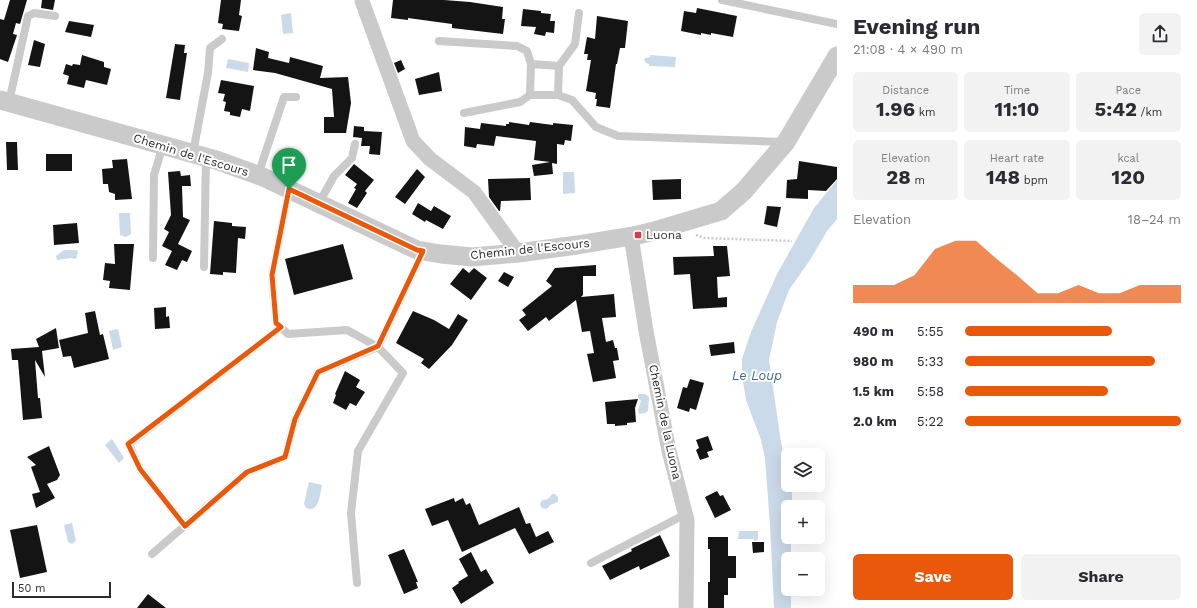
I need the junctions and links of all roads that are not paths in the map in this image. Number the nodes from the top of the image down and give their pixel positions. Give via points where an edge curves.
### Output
1 (722, 0) edge
2 (362, 1) edge
3 (579, 13) dead end
4 (55, 16) dead end
5 (837, 24) edge
6 (222, 39) dead end
7 (439, 41) dead end
8 (837, 56) edge
9 (531, 64) junction
10 (560, 66) junction
11 (530, 95) junction
12 (558, 95) junction
13 (296, 96) dead end
14 (4, 101) edge
15 (464, 113) dead end
16 (786, 142) junction
17 (355, 144) dead end
18 (163, 145) junction
19 (200, 155) junction
20 (258, 175) junction
21 (289, 189) junction
22 (319, 203) junction
23 (631, 236) junction
24 (423, 251) junction
25 (518, 253) junction
26 (153, 258) dead end
27 (204, 267) dead end
28 (281, 327) junction
29 (378, 346) junction
30 (686, 514) junction
31 (185, 526) junction
32 (152, 554) dead end
33 (591, 563) dead end
34 (357, 583) dead end
35 (686, 608) edge

1 - 5 lane
2 - 25 street via 413,141 430,159 474,192
3 - 10 lane via 575,44
4 - 14 lane via 34,13 28,16
6 - 19 lane via 210,48
7 - 9 lane via 517,46 527,51
8 - 16 street, Chemin de l'Escours
9 - 10 lane
9 - 11 lane
10 - 12 lane
11 - 12 lane
11 - 15 lane via 520,102
12 - 16 lane via 572,100 596,127 618,136
13 - 20 lane via 284,97
14 - 18 street, Chemin de l'Escours
16 - 23 street, Chemin de l'Escours via 744,191 721,211
17 - 22 lane via 352,158 334,176
18 - 19 street, Chemin de l'Escours
18 - 26 lane via 154,175
19 - 20 street, Chemin de l'Escours
19 - 27 lane
20 - 21 street, Chemin de l'Escours
21 - 22 street, Chemin de l'Escours
21 - 28 lane via 272,275 276,323
22 - 24 street, Chemin de l'Escours
23 - 25 street, Chemin de l'Escours
23 - 30 street, Chemin de la Luona via 669,451
24 - 25 street, Chemin de l'Escours via 472,257
24 - 29 lane
28 - 29 lane via 288,334 347,330
28 - 31 lane via 128,444 140,469
29 - 31 lane via 318,372 295,419 285,457 247,472
29 - 34 lane via 403,373 358,451 351,513
30 - 33 lane
30 - 35 street, Chemin de la Luona
31 - 32 lane

